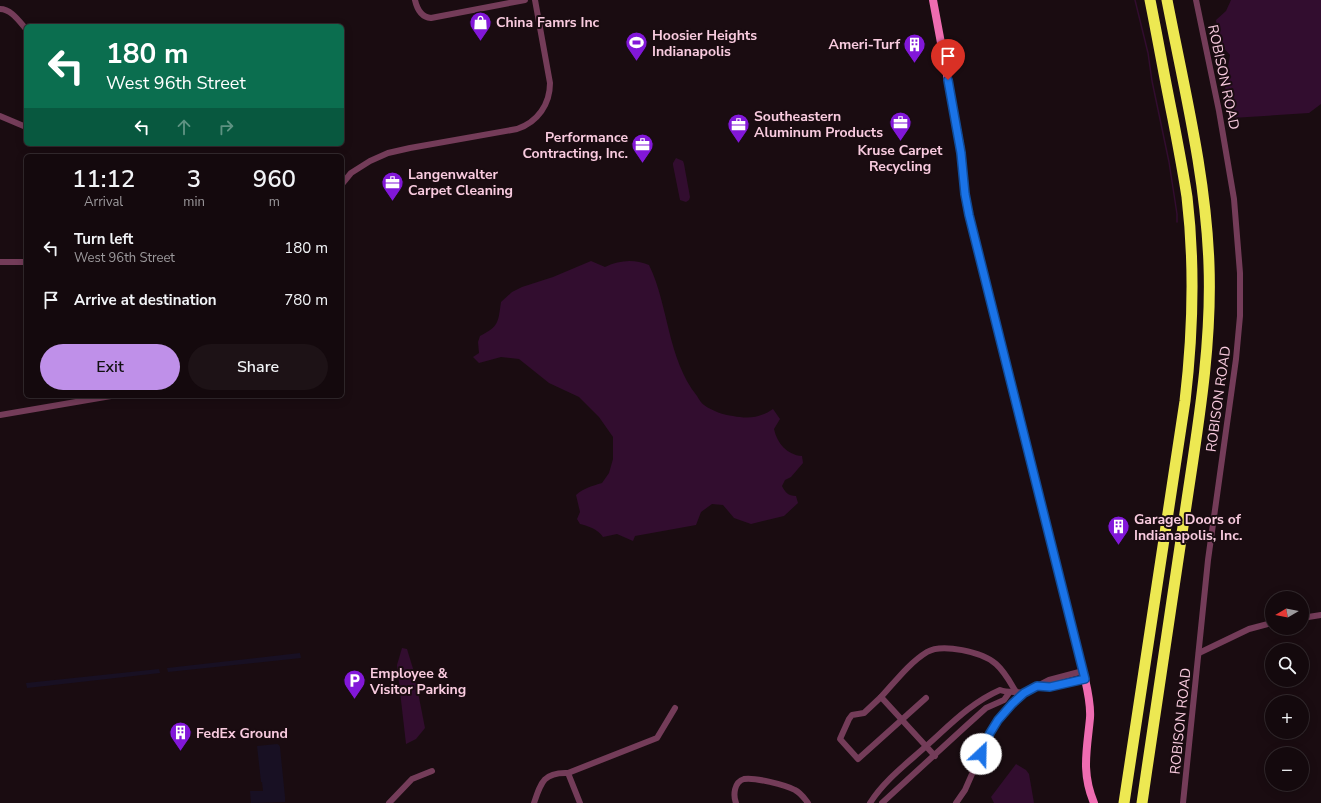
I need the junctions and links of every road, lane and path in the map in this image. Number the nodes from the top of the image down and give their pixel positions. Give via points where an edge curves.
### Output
1 (415, 0) edge
2 (525, 0) edge
3 (535, 0) edge
4 (933, 0) edge
5 (1150, 0) edge
6 (1167, 0) edge
7 (1196, 0) edge
8 (0, 9) edge
9 (24, 27) edge
10 (0, 116) edge
11 (24, 125) edge
12 (344, 182) edge
13 (0, 262) edge
14 (24, 262) edge
15 (99, 398) edge
16 (0, 415) edge
17 (1321, 615) edge
18 (1309, 617) edge
19 (1265, 625) edge
20 (1199, 653) junction
21 (1084, 675) junction
22 (1013, 692) junction
23 (1024, 693) junction
24 (881, 697) junction
25 (926, 698) dead end
26 (675, 708) dead end
27 (902, 720) junction
28 (926, 747) junction
29 (934, 756) junction
30 (432, 771) dead end
31 (568, 773) junction
32 (389, 803) edge
33 (534, 803) edge
34 (580, 803) edge
35 (736, 803) edge
36 (808, 803) edge
37 (870, 803) edge
38 (882, 803) edge
39 (956, 803) edge
40 (1094, 803) edge
41 (1124, 803) edge
42 (1142, 803) edge
43 (1183, 803) edge

1 - 2 street via 421,14 430,18
3 - 12 street via 550,83 547,103 538,117 517,129 388,153 351,173
4 - 21 street via 960,145 969,215
5 - 41 highway via 1187,198 1192,312 1185,401
6 - 42 highway via 1200,168 1207,241 1209,303 1200,411
7 - 20 street, ROBISON ROAD via 1220,112 1233,192 1238,234 1240,302 1238,344 1204,592
8 - 9 street via 10,13
10 - 11 street
13 - 14 street
15 - 16 street
17 - 18 street
19 - 20 street via 1249,629
20 - 43 street, ROBISON ROAD
21 - 23 street via 1049,680
21 - 40 street via 1090,717 1085,758 1086,776
22 - 23 street
22 - 24 street via 1006,676 996,663 980,654 936,648 909,666
22 - 28 street via 1000,690 978,702
22 - 29 street via 1004,700 986,708
23 - 39 street via 1008,708 994,727 965,790
24 - 27 street
24 - 27 street via 864,713 849,718 840,739 858,758
25 - 27 street
26 - 31 street via 657,738
27 - 28 street
28 - 29 street
28 - 37 street via 889,780
29 - 38 street
30 - 32 street via 412,779
31 - 33 street via 554,773 546,778
31 - 34 street
35 - 36 street via 734,796 738,784 747,779 785,785 800,794

